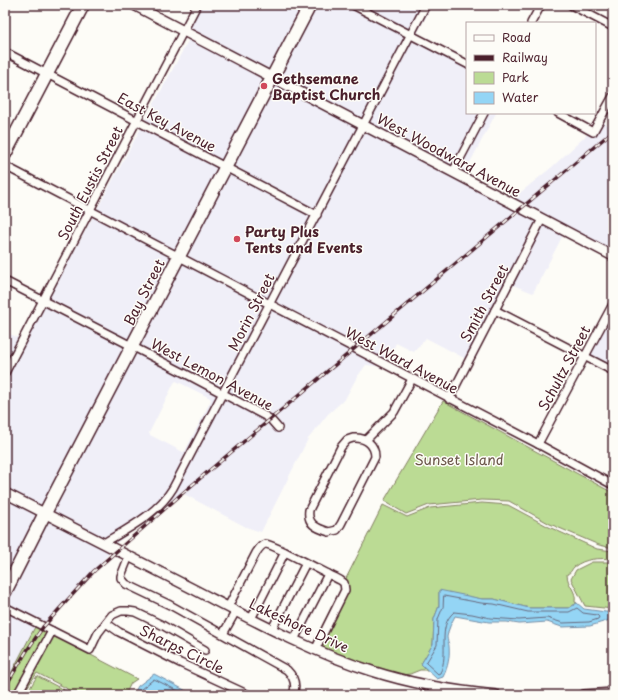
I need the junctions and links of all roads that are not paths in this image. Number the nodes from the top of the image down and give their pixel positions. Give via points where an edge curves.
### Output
1 (83, 5) edge
2 (134, 5) edge
3 (197, 5) edge
4 (310, 5) edge
5 (353, 5) edge
6 (426, 5) edge
7 (541, 5) edge
8 (571, 5) edge
9 (532, 22) edge
10 (613, 27) edge
11 (183, 31) junction
12 (410, 34) junction
13 (5, 52) edge
14 (466, 63) edge
15 (47, 74) junction
16 (272, 78) junction
17 (613, 96) edge
18 (483, 114) edge
19 (560, 114) edge
20 (136, 121) junction
21 (363, 125) junction
22 (5, 154) edge
23 (5, 166) edge
24 (225, 168) junction
25 (453, 172) junction
26 (90, 211) junction
27 (317, 215) junction
28 (542, 219) junction
29 (613, 256) edge
30 (179, 257) junction
31 (5, 281) edge
32 (43, 301) junction
33 (613, 304) edge
34 (268, 305) junction
35 (495, 310) junction
36 (132, 347) junction
37 (585, 356) junction
38 (613, 371) edge
39 (5, 373) edge
40 (412, 379) junction
41 (223, 394) junction
42 (449, 399) junction
43 (278, 428) dead end
44 (366, 440) junction
45 (538, 444) junction
46 (613, 485) edge
47 (5, 492) edge
48 (45, 513) junction
49 (104, 543) junction
50 (285, 552) junction
51 (129, 556) junction
52 (306, 563) junction
53 (328, 574) junction
54 (5, 592) edge
55 (5, 607) edge
56 (232, 609) junction
57 (251, 619) junction
58 (106, 623) junction
59 (272, 629) junction
60 (52, 631) junction
61 (223, 634) junction
62 (294, 640) junction
63 (205, 650) dead end
64 (315, 650) junction
65 (613, 693) edge
66 (17, 695) edge
67 (248, 695) edge
68 (293, 695) edge
69 (496, 695) edge
70 (584, 695) edge

1 - 15 main road
2 - 11 street, West Woodward Avenue
3 - 11 street, South Eustis Street
4 - 16 main road, Bay Street
5 - 12 street
6 - 12 street, Morin Street
7 - 9 street
8 - 10 street
11 - 16 street, West Woodward Avenue
11 - 20 street, South Eustis Street
12 - 14 street
12 - 21 street, Morin Street
13 - 15 street, East Key Avenue
15 - 20 street, East Key Avenue
15 - 22 main road
16 - 21 street, West Woodward Avenue
16 - 24 main road, Bay Street
17 - 19 street via 593,132
18 - 25 street
20 - 24 street, East Key Avenue
20 - 26 street, South Eustis Street
21 - 25 street, West Woodward Avenue
21 - 27 street, Morin Street
23 - 26 street, West Ward Avenue
24 - 27 street, East Key Avenue
24 - 30 main road, Bay Street
25 - 28 street, West Woodward Avenue
26 - 30 street, West Ward Avenue
26 - 32 street, South Eustis Street
27 - 34 street, Morin Street
28 - 29 street, West Woodward Avenue
28 - 35 street, Smith Street
30 - 34 street, West Ward Avenue
30 - 36 main road, Bay Street
31 - 32 street, West Lemon Avenue
32 - 36 street, West Lemon Avenue
32 - 39 street, South Eustis Street
33 - 37 street, Schultz Street
34 - 40 street, West Ward Avenue
34 - 41 street, Morin Street
35 - 37 street
35 - 42 street, Smith Street
36 - 41 street, West Lemon Avenue
36 - 48 main road, Bay Street
37 - 38 street
37 - 45 street, Schultz Street
40 - 42 street, West Ward Avenue
40 - 44 street via 394,412
41 - 43 street, West Lemon Avenue via 271,420
41 - 49 street, Morin Street via 169,495 145,517
42 - 45 street, West Ward Avenue
44 - 44 street via 373,448 375,457 341,524 337,530 327,532 309,520 309,510 343,444 353,438
45 - 46 street, West Ward Avenue
47 - 48 street, Lakeshore Drive
48 - 49 street, Lakeshore Drive
48 - 54 main road, Bay Street
49 - 51 street, Lakeshore Drive
50 - 52 street
50 - 56 street via 271,545 262,544
50 - 57 street
51 - 56 street, Lakeshore Drive
51 - 61 street via 121,576 123,582
52 - 53 street
52 - 59 street
53 - 62 street
53 - 64 street via 344,583 345,590
55 - 60 street
56 - 57 street, Lakeshore Drive
56 - 61 street
57 - 59 street, Lakeshore Drive
58 - 60 street, Sharps Circle via 90,650
58 - 63 street, Sharps Circle via 116,613 135,612
58 - 67 street, Sharps Circle via 180,663
59 - 62 street, Lakeshore Drive
60 - 66 street
61 - 68 street via 287,670 294,679
62 - 64 street, Lakeshore Drive
64 - 69 street, Lakeshore Drive via 373,672 413,682
65 - 70 street

